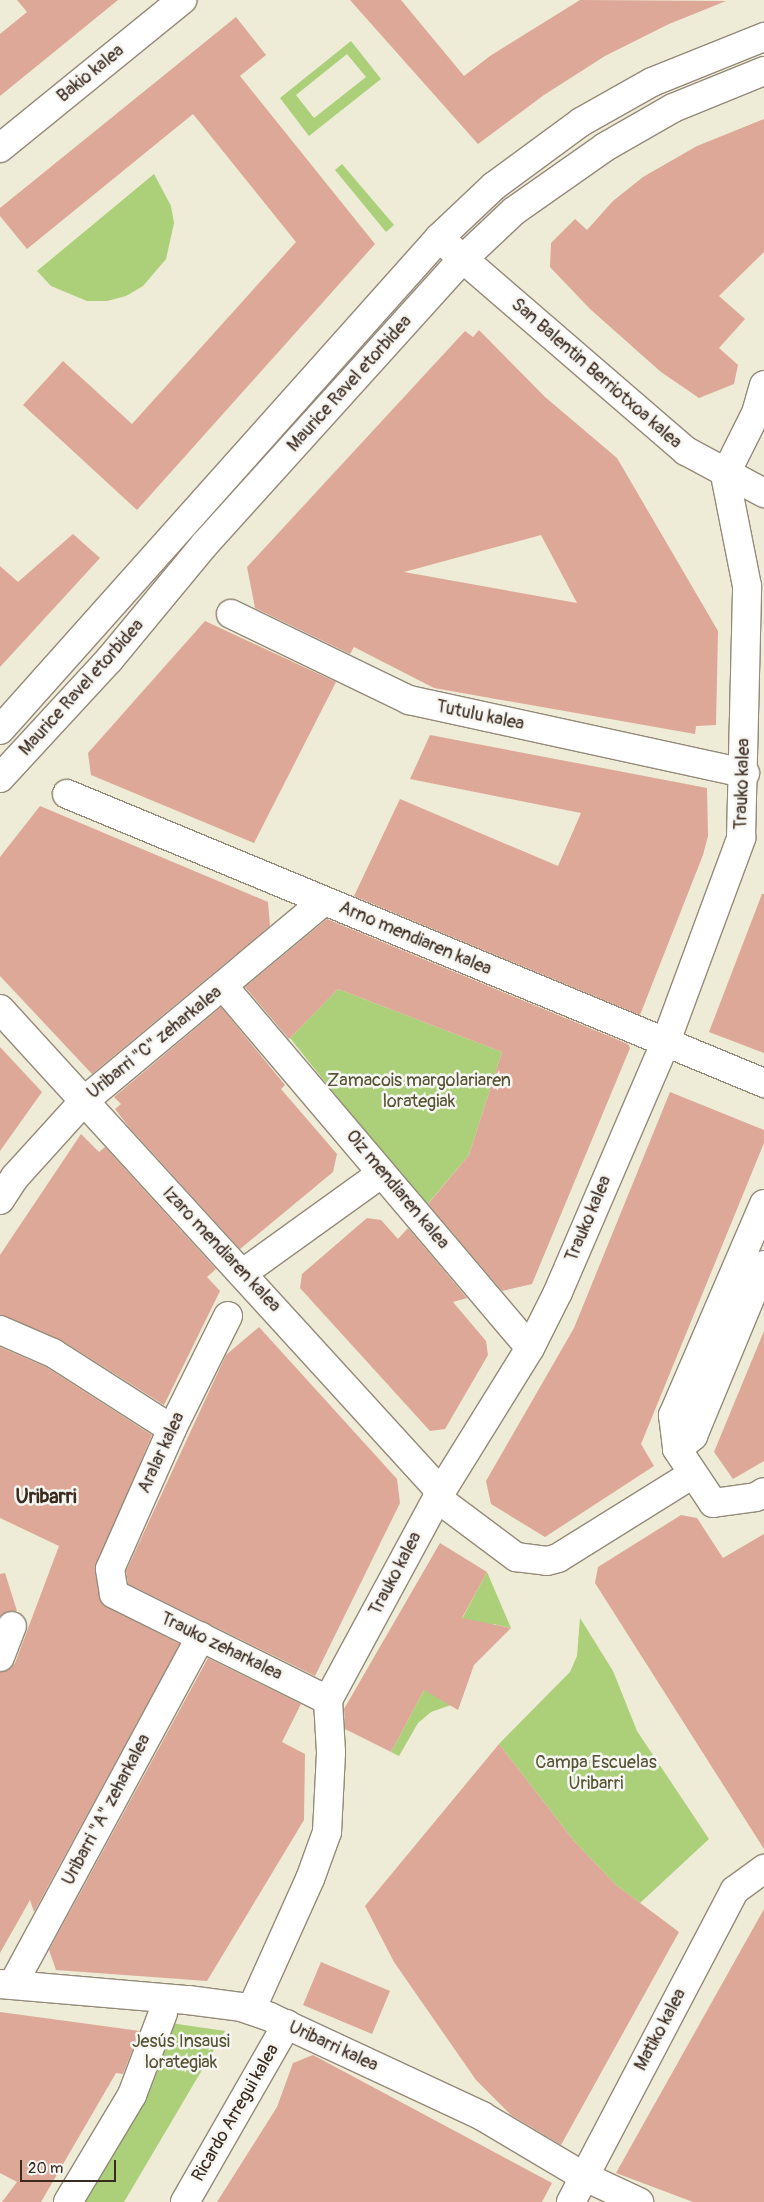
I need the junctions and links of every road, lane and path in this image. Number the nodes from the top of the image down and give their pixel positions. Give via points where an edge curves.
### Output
1 (182, 0) edge
2 (764, 37) edge
3 (764, 71) edge
4 (0, 148) edge
5 (439, 238) junction
6 (462, 260) junction
7 (764, 386) edge
8 (725, 475) junction
9 (764, 493) edge
10 (231, 614) dead end
11 (0, 730) edge
12 (745, 773) junction
13 (0, 778) edge
14 (67, 794) dead end
15 (324, 901) junction
16 (224, 987) junction
17 (0, 1008) edge
18 (665, 1044) junction
19 (764, 1083) edge
20 (84, 1101) junction
21 (382, 1173) junction
22 (0, 1200) edge
23 (764, 1204) edge
24 (764, 1265) edge
25 (243, 1272) junction
26 (228, 1316) dead end
27 (0, 1330) edge
28 (530, 1348) junction
29 (172, 1429) junction
30 (677, 1449) junction
31 (693, 1474) junction
32 (764, 1492) edge
33 (439, 1495) junction
34 (114, 1594) joint
35 (12, 1626) dead end
36 (201, 1637) junction
37 (0, 1657) edge
38 (328, 1700) junction
39 (764, 1869) edge
40 (6, 1984) edge
41 (251, 2010) junction
42 (163, 2013) dead end
43 (287, 2024) junction
44 (583, 2176) junction
45 (68, 2202) edge
46 (185, 2202) edge
47 (571, 2202) edge
48 (639, 2202) edge

1 - 4 street, Bakio kalea
2 - 5 street, Maurice Ravel etorbidea via 652,82 581,122 494,186
3 - 6 street, Maurice Ravel etorbidea via 672,108 605,147 514,211
5 - 6 street, San Balentin Berriotxoa kalea
5 - 11 street, Maurice Ravel etorbidea
6 - 8 street, San Balentin Berriotxoa kalea via 686,452
6 - 13 street, Maurice Ravel etorbidea via 205,544 109,660
7 - 8 street via 756,413
8 - 9 street, San Balentin Berriotxoa kalea
8 - 12 street, Trauko kalea via 747,586
10 - 12 street, Tutulu kalea via 409,700
12 - 18 street, Trauko kalea via 741,838
14 - 15 street, Arno mendiaren kalea
15 - 16 street, Uribarri "C" zeharkalea
15 - 18 street, Arno mendiaren kalea
16 - 20 street, Uribarri "C" zeharkalea
16 - 21 street, Oiz mendiaren kalea
17 - 20 street, Izaro mendiaren kalea
18 - 19 street, Arno mendiaren kalea
18 - 28 street, Trauko kalea via 558,1292
20 - 22 street, Uribarri "C" zeharkalea via 15,1178
20 - 25 street, Izaro mendiaren kalea
21 - 25 street
21 - 28 street, Oiz mendiaren kalea
23 - 30 street via 673,1415
24 - 30 street via 693,1436
25 - 33 street, Izaro mendiaren kalea
26 - 29 street, Aralar kalea
27 - 29 street via 53,1353
28 - 33 street, Trauko kalea
29 - 34 street, Aralar kalea via 110,1569
30 - 31 street
31 - 32 street via 713,1502 756,1497
31 - 33 street, Izaro mendiaren kalea via 547,1562 516,1557
33 - 38 street, Trauko kalea
34 - 36 street, Trauko zeharkalea
35 - 37 street
36 - 38 street, Trauko zeharkalea
36 - 40 street, Uribarri "A" zeharkalea
38 - 41 street via 331,1752 327,1832 310,1879
39 - 44 street, Matiko kalea via 735,1890
40 - 41 street, Uribarri kalea via 188,2000
41 - 43 street, Uribarri kalea
42 - 45 street via 132,2095
43 - 44 street, Uribarri kalea via 482,2116
43 - 46 street, Ricardo Arregui kalea
44 - 47 street, Matiko kalea
44 - 48 street, Uribarri kalea

